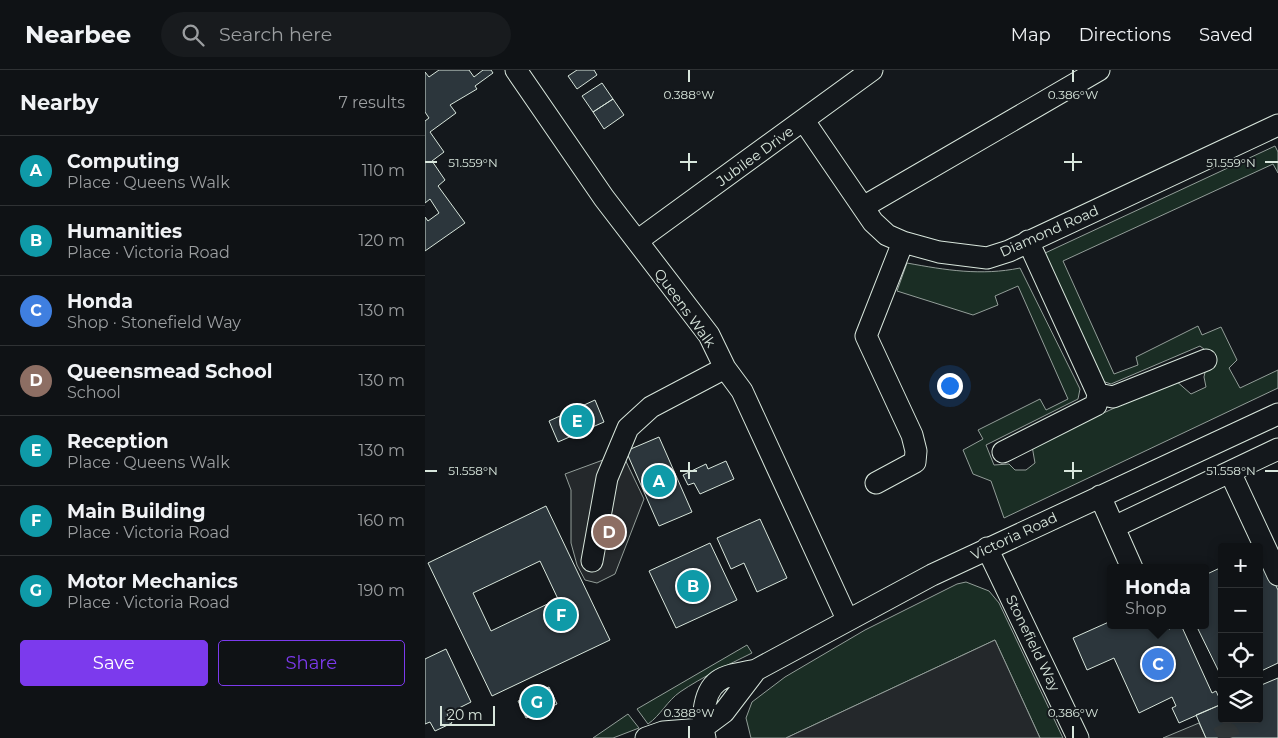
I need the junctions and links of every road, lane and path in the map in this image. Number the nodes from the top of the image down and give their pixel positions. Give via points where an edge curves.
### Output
1 (516, 70) edge
2 (873, 70) edge
3 (1099, 70) edge
4 (804, 122) junction
5 (1278, 125) edge
6 (863, 206) junction
7 (637, 241) junction
8 (1028, 241) junction
9 (903, 242) junction
10 (1206, 360) dead end
11 (725, 368) junction
12 (1098, 394) junction
13 (1278, 414) edge
14 (1278, 450) edge
15 (1003, 452) dead end
16 (1230, 472) junction
17 (876, 483) dead end
18 (1100, 496) junction
19 (1114, 527) junction
20 (987, 548) junction
21 (592, 562) dead end
22 (1130, 564) edge
23 (1278, 575) edge
24 (847, 619) junction
25 (756, 670) junction
26 (703, 736) edge
27 (646, 738) edge
28 (1078, 738) edge

1 - 7 street, Queens Walk
2 - 4 street, Jubilee Drive
3 - 6 street
4 - 6 street, Diamond Road
4 - 7 street, Jubilee Drive
5 - 8 street, Diamond Road
6 - 9 street, Diamond Road via 887,235
7 - 11 street, Queens Walk via 709,335
8 - 9 street, Diamond Road via 987,258 954,255
8 - 12 street
9 - 17 street via 866,336 912,435 915,462
10 - 12 street via 1113,397
11 - 21 street via 651,407 627,428 607,478
11 - 24 street, Queens Walk via 742,391
12 - 15 street via 1096,406
13 - 18 street, Victoria Road
14 - 16 street
16 - 19 street
16 - 23 street
18 - 19 street
18 - 20 street, Victoria Road
19 - 22 street
20 - 24 street, Victoria Road
20 - 28 street, Stonefield Way
24 - 25 street, Victoria Road
25 - 26 street, Victoria Road
25 - 26 street, Victoria Road via 729,675 710,686 705,696
26 - 27 street via 663,732

